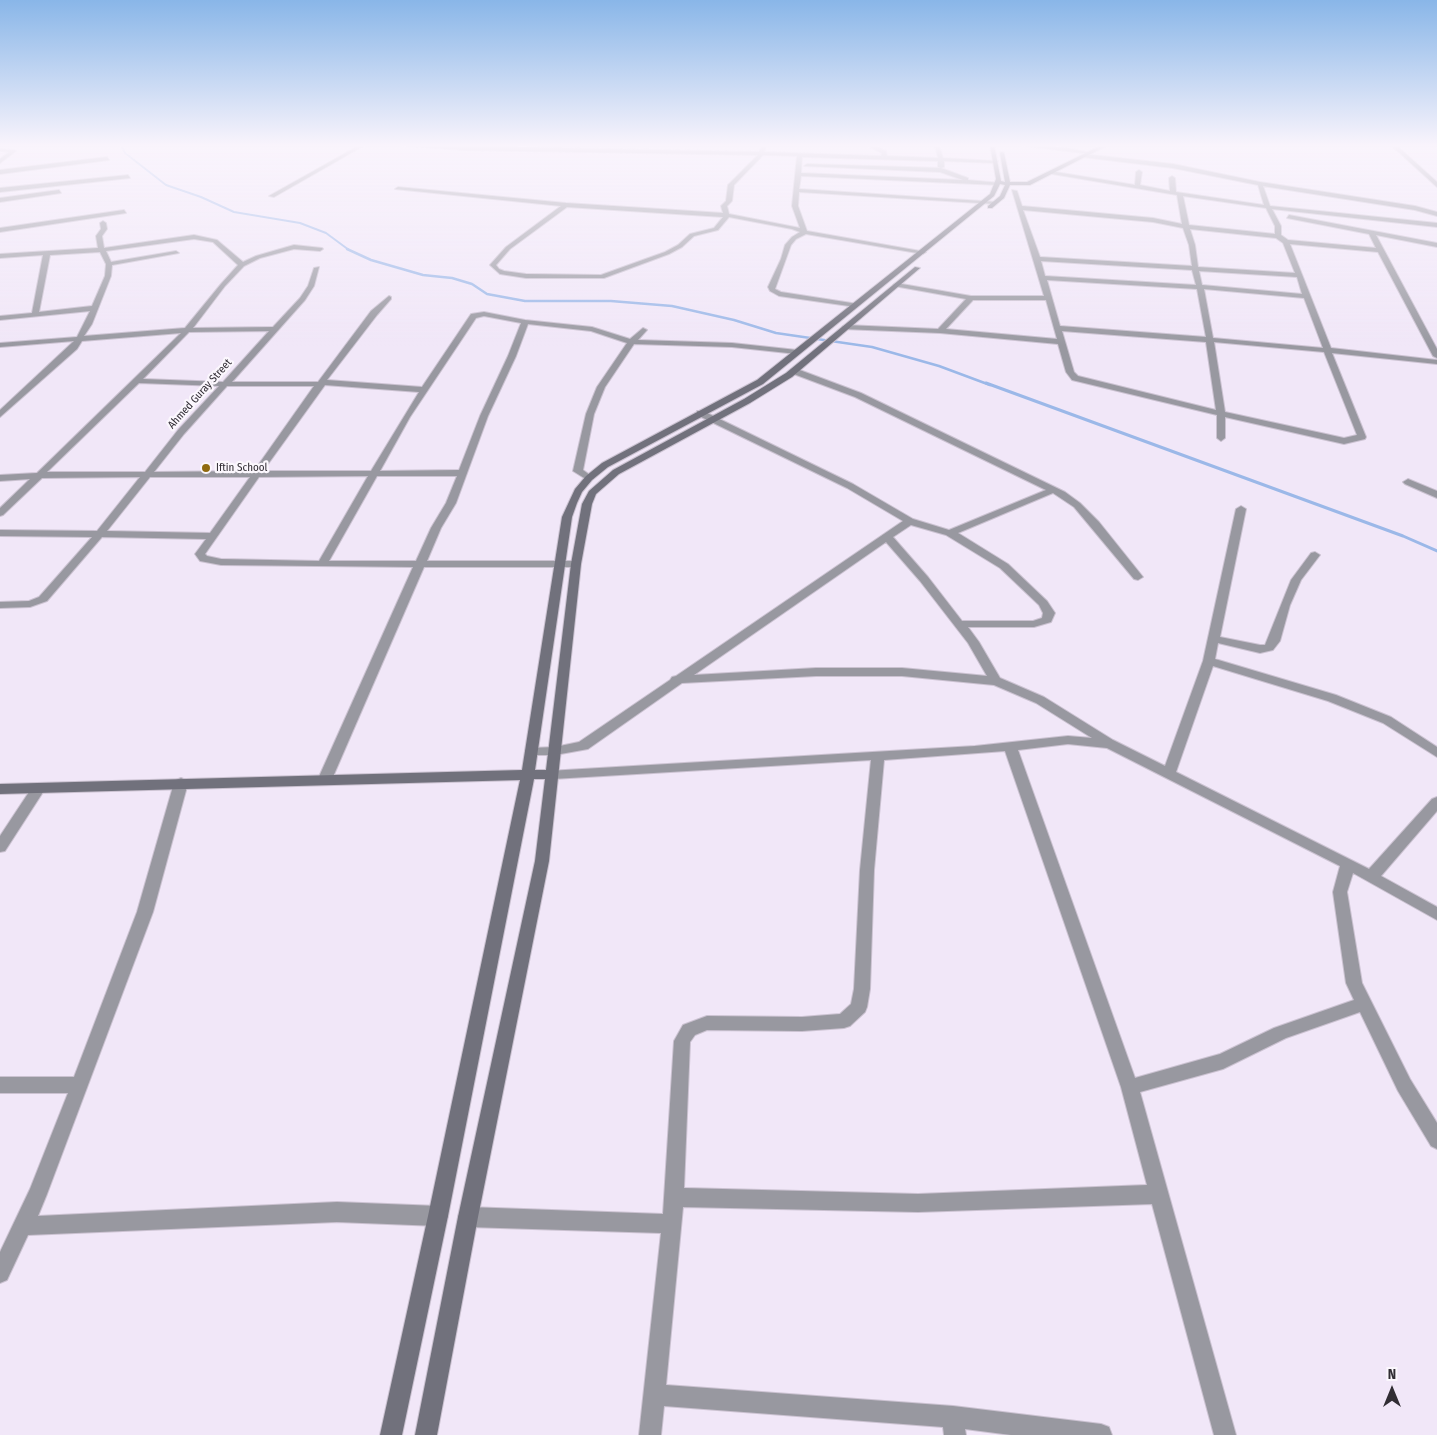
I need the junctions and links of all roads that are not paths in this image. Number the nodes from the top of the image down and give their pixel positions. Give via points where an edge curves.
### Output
1 (124, 212) dead end
2 (557, 212) edge
3 (678, 212) edge
4 (726, 212) edge
5 (797, 212) edge
6 (972, 212) edge
7 (1021, 212) edge
8 (1064, 212) edge
9 (1182, 212) edge
10 (1271, 212) edge
11 (1279, 212) edge
12 (1292, 212) edge
13 (727, 215) junction
14 (103, 223) dead end
15 (1437, 225) edge
16 (1186, 228) junction
17 (0, 230) edge
18 (805, 232) junction
19 (1371, 232) junction
20 (1278, 236) junction
21 (1286, 242) junction
22 (1437, 245) edge
23 (320, 249) dead end
24 (101, 250) junction
25 (1381, 250) junction
26 (923, 252) junction
27 (47, 253) junction
28 (176, 253) dead end
29 (0, 256) edge
30 (1037, 259) junction
31 (926, 260) dead end
32 (109, 264) junction
33 (242, 265) junction
34 (1195, 267) junction
35 (317, 268) dead end
36 (1299, 275) junction
37 (1041, 278) junction
38 (896, 285) junction
39 (1200, 287) junction
40 (1307, 296) junction
41 (389, 298) dead end
42 (971, 298) junction
43 (1047, 298) junction
44 (856, 305) junction
45 (95, 308) junction
46 (35, 314) junction
47 (0, 318) edge
48 (525, 322) junction
49 (845, 328) junction
50 (1056, 328) junction
51 (275, 329) junction
52 (188, 330) junction
53 (643, 330) dead end
54 (940, 331) junction
55 (80, 338) junction
56 (1209, 341) junction
57 (632, 342) junction
58 (1060, 342) junction
59 (0, 345) edge
60 (1328, 350) junction
61 (799, 351) junction
62 (1437, 356) edge
63 (1437, 362) edge
64 (794, 371) junction
65 (136, 380) junction
66 (321, 383) junction
67 (223, 384) junction
68 (424, 390) junction
69 (1221, 413) junction
70 (0, 414) edge
71 (707, 416) junction
72 (1221, 438) dead end
73 (462, 473) junction
74 (42, 474) junction
75 (374, 474) junction
76 (145, 475) junction
77 (258, 475) junction
78 (0, 478) edge
79 (589, 478) junction
80 (1408, 482) dead end
81 (1053, 490) junction
82 (1437, 496) edge
83 (1240, 509) dead end
84 (0, 513) edge
85 (910, 521) junction
86 (0, 533) edge
87 (950, 533) junction
88 (99, 535) junction
89 (214, 536) junction
90 (887, 537) junction
91 (1315, 555) dead end
92 (322, 564) junction
93 (420, 564) junction
94 (560, 564) junction
95 (576, 564) junction
96 (1138, 577) dead end
97 (0, 604) edge
98 (959, 624) junction
99 (1214, 639) junction
100 (1209, 661) junction
101 (676, 680) junction
102 (996, 681) junction
103 (1110, 744) junction
104 (1010, 746) junction
105 (555, 751) junction
106 (531, 752) junction
107 (1437, 753) edge
108 (878, 756) junction
109 (552, 774) junction
110 (1169, 774) junction
111 (528, 775) junction
112 (325, 779) junction
113 (181, 783) junction
114 (0, 789) edge
115 (38, 789) junction
116 (1437, 802) edge
117 (0, 847) edge
118 (1348, 864) junction
119 (1372, 877) junction
120 (1437, 914) edge
121 (1364, 1003) junction
122 (0, 1085) edge
123 (79, 1085) junction
124 (1130, 1087) junction
125 (1437, 1140) edge
126 (1160, 1194) junction
127 (674, 1197) junction
128 (438, 1216) junction
129 (468, 1217) junction
130 (671, 1224) junction
131 (22, 1226) junction
132 (0, 1273) edge
133 (654, 1395) junction
134 (954, 1426) edge
135 (391, 1435) edge
136 (426, 1435) edge
137 (650, 1435) edge
138 (1102, 1435) edge
139 (1225, 1435) edge

1 - 17 street
2 - 13 street via 508,248 493,265 496,270 526,276 609,275 680,246 692,235 716,229
3 - 13 street
4 - 13 street
5 - 18 street
6 - 26 main road
7 - 30 street
8 - 16 street via 1153,220
9 - 16 street
10 - 20 street via 1278,226
11 - 19 street
12 - 15 street
13 - 18 street
14 - 24 street via 104,229 99,236
16 - 20 street
16 - 34 street
18 - 26 street
18 - 44 street via 788,245 772,290 779,294
19 - 22 street
19 - 25 street
20 - 21 street
21 - 25 street
21 - 36 street
23 - 33 street via 287,249 258,256
24 - 27 street
24 - 32 street
24 - 33 street via 188,237 205,238 215,241
25 - 62 street
26 - 44 main road
27 - 29 street
27 - 46 street
28 - 32 street
30 - 34 street
30 - 37 street
31 - 38 main road
32 - 45 street via 108,276
33 - 52 street
34 - 36 street
34 - 39 street
35 - 51 street, Ahmed Guray Street via 312,286
36 - 40 street
37 - 39 street
37 - 43 street
38 - 42 street
38 - 49 main road
39 - 40 street
39 - 56 street
40 - 60 street
41 - 66 street
42 - 43 street
42 - 54 street
43 - 50 street
44 - 61 main road
45 - 46 street
45 - 55 street
46 - 47 street
48 - 57 street via 592,330
48 - 68 street via 484,314 474,316
48 - 73 street
49 - 54 street
49 - 64 main road
50 - 56 street
50 - 58 street
51 - 52 street
51 - 67 street, Ahmed Guray Street
52 - 55 street
52 - 65 street
53 - 57 street
54 - 58 street
55 - 59 street
55 - 70 street
56 - 60 street
56 - 69 street
57 - 61 street
57 - 79 street via 602,387 590,414 578,471
58 - 69 street via 1075,378
60 - 63 street
60 - 69 street via 1362,437 1344,441
61 - 71 main road via 760,382
64 - 71 main road via 770,388
64 - 81 street via 876,403
65 - 67 street
65 - 74 street
66 - 67 street
66 - 68 street
66 - 77 street
67 - 76 street, Ahmed Guray Street
68 - 75 street
69 - 72 street
71 - 79 main road via 621,454
71 - 85 street via 850,486
71 - 95 main road via 616,472 592,493 583,518
73 - 75 street
73 - 93 street via 451,503
74 - 76 street
74 - 78 street
74 - 84 street
75 - 77 street
75 - 92 street
76 - 77 street
76 - 88 street, Ahmed Guray Street
77 - 89 street
79 - 94 main road via 578,491 567,517
80 - 82 street
81 - 87 street
81 - 96 street via 1077,505
83 - 99 street
85 - 87 street
85 - 90 street
86 - 88 street
87 - 98 street via 1004,566 1043,603 1049,613 1047,620 1034,624
88 - 89 street
88 - 97 street, Ahmed Guray Street via 43,599 30,604
89 - 92 street via 200,554 204,559
90 - 98 street
90 - 101 street
91 - 99 street via 1296,580 1269,648
92 - 93 street
93 - 94 street
93 - 112 street
94 - 95 street
94 - 106 main road
95 - 105 main road
98 - 102 street
99 - 100 street
100 - 107 street via 1332,698 1387,720
100 - 110 street
101 - 102 street via 816,672 902,672
101 - 105 street via 583,746
102 - 103 street via 1055,709
103 - 104 street via 1068,740
103 - 110 street
104 - 108 street
104 - 124 street
105 - 106 street
105 - 109 main road
106 - 111 main road
108 - 109 street
108 - 127 street via 859,1007 844,1021 707,1023 689,1030 682,1040
109 - 111 main road
109 - 129 main road via 542,861
110 - 118 street
111 - 112 main road
111 - 128 main road
112 - 113 main road
113 - 115 main road
113 - 123 street via 145,912
114 - 115 main road
115 - 117 street
116 - 119 street
118 - 119 street
118 - 121 street via 1340,892 1354,983
119 - 120 street
121 - 124 street via 1280,1033 1223,1061
121 - 125 street via 1404,1085
122 - 123 street
123 - 131 street via 38,1194
124 - 126 street
126 - 127 street via 918,1203
126 - 139 street
127 - 130 street
128 - 131 street via 337,1212
128 - 135 main road
129 - 130 street
129 - 136 main road
130 - 133 street
131 - 132 street
133 - 134 street
133 - 137 street
134 - 138 street

